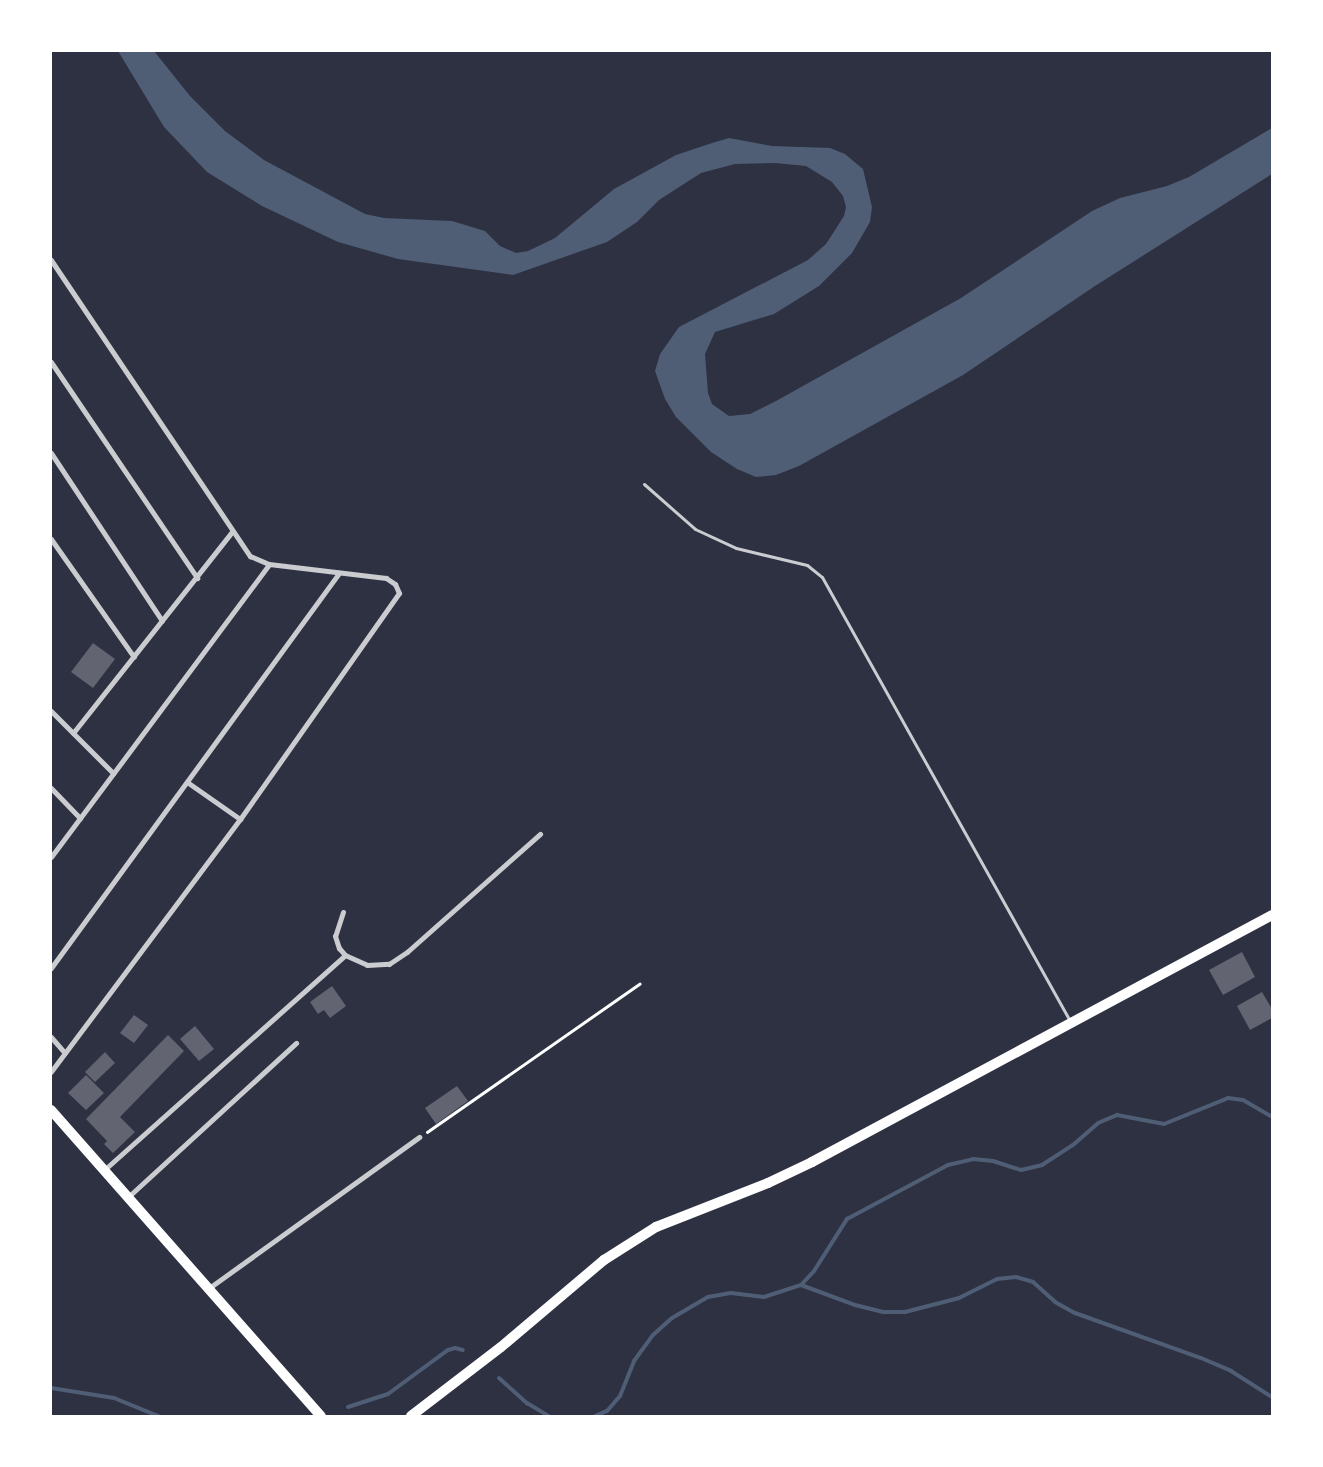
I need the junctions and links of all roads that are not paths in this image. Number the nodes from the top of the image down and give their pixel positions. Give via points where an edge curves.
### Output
1 (51, 260) edge
2 (51, 362) edge
3 (51, 453) edge
4 (644, 484) dead end
5 (232, 532) junction
6 (51, 540) edge
7 (269, 564) junction
8 (339, 573) junction
9 (197, 578) junction
10 (162, 621) junction
11 (134, 657) junction
12 (51, 711) edge
13 (73, 733) junction
14 (113, 773) junction
15 (187, 782) junction
16 (51, 788) edge
17 (80, 818) junction
18 (240, 819) junction
19 (540, 834) dead end
20 (51, 857) edge
21 (343, 912) dead end
22 (1272, 915) edge
23 (345, 955) junction
24 (51, 968) edge
25 (1070, 1023) junction
26 (51, 1037) edge
27 (296, 1043) dead end
28 (65, 1053) junction
29 (51, 1072) edge
30 (51, 1110) edge
31 (419, 1137) road end
32 (104, 1170) junction
33 (128, 1196) junction
34 (208, 1288) junction
35 (321, 1416) edge
36 (411, 1416) edge

1 - 5 street
2 - 9 street
3 - 10 street
4 - 25 lane via 695,529 736,548 807,565 822,577
5 - 7 street via 250,556
5 - 9 street
6 - 11 street
7 - 8 street
7 - 14 street
8 - 15 street
8 - 18 street via 386,578 398,588 397,598
9 - 10 street
10 - 11 street
11 - 13 street
12 - 13 street
13 - 14 street
14 - 17 street
15 - 18 street
15 - 24 street
16 - 17 street
17 - 20 street
18 - 28 street
19 - 23 street via 397,959 378,966 367,965
21 - 23 street via 335,936
22 - 25 main road
23 - 32 street
25 - 36 main road via 812,1162 768,1183 678,1216 642,1235 604,1260 501,1347
26 - 28 street
27 - 33 street
28 - 29 street
30 - 32 main road
31 - 34 street
32 - 33 main road
33 - 34 main road
34 - 35 main road

